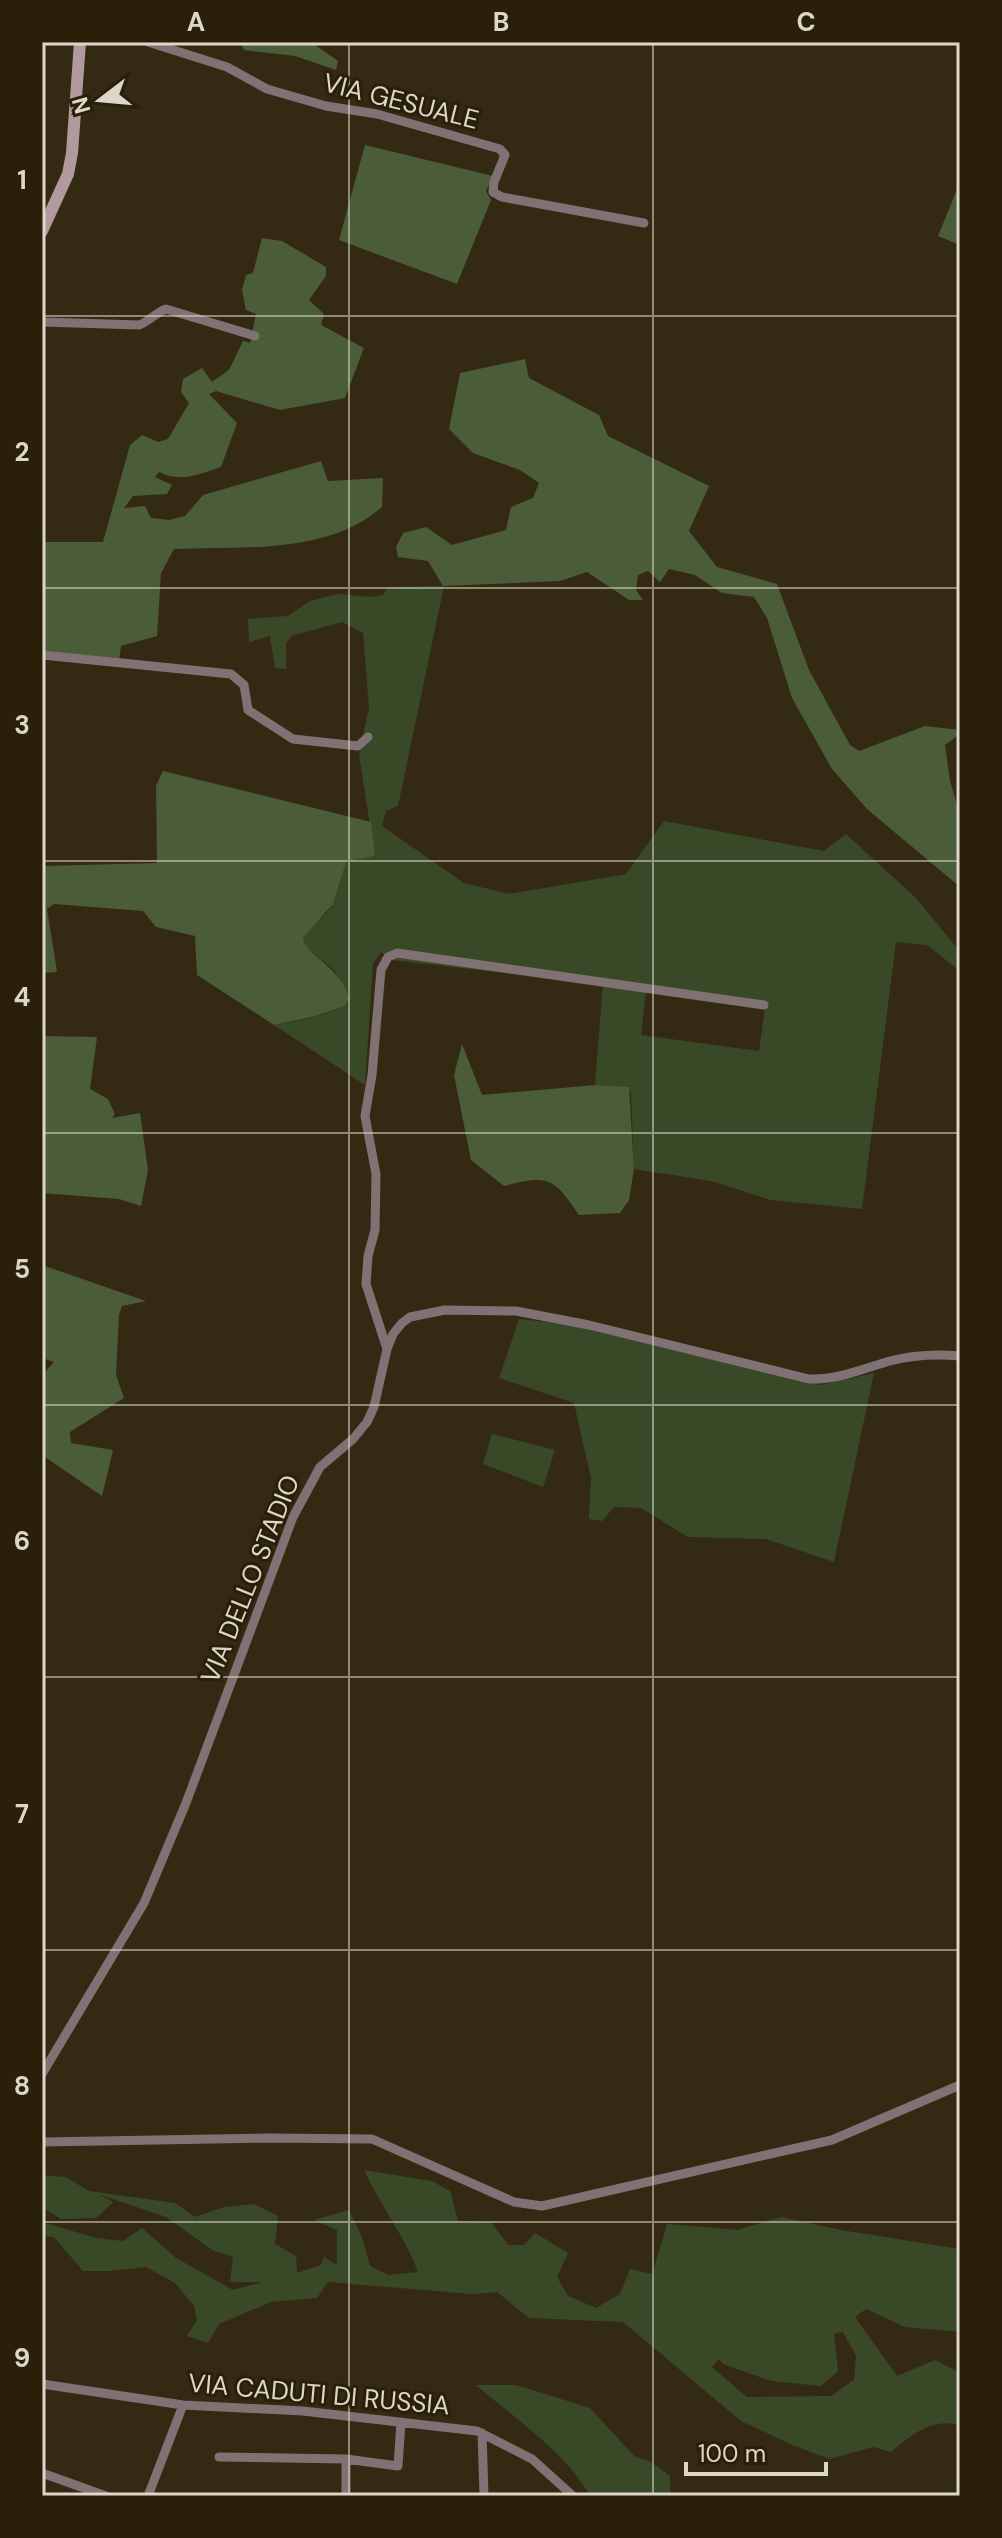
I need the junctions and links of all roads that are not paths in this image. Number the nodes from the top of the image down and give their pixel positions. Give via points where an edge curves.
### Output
1 (80, 42) edge
2 (148, 42) edge
3 (644, 223) dead end
4 (42, 231) edge
5 (42, 322) edge
6 (255, 336) dead end
7 (42, 655) edge
8 (368, 737) dead end
9 (764, 1005) dead end
10 (387, 1349) junction
11 (960, 1356) edge
12 (42, 2074) edge
13 (960, 2085) edge
14 (42, 2142) edge
15 (42, 2384) edge
16 (183, 2405) junction
17 (401, 2422) junction
18 (482, 2433) junction
19 (219, 2457) dead end
20 (346, 2459) junction
21 (42, 2473) edge
22 (106, 2496) edge
23 (148, 2496) edge
24 (346, 2496) edge
25 (484, 2496) edge
26 (573, 2496) edge

1 - 4 street via 70,164
2 - 3 street, VIA GESUALE via 227,67 267,89 500,149 505,155 493,192 502,197
5 - 6 street via 139,325 166,309
7 - 8 street via 231,674 244,685 248,710 293,739 358,746
9 - 10 street via 397,953 388,957 378,988 365,1116 376,1174 375,1230 366,1284
10 - 11 street, VIA DELLO STADIO via 410,1317 445,1310 514,1310 809,1379 828,1380 929,1354
10 - 12 street, VIA DELLO STADIO via 367,1422 320,1467 293,1517 144,1903
13 - 14 street via 818,2144 542,2206 514,2202 372,2139
15 - 16 street, VIA CADUTI DI RUSSIA
16 - 17 street, VIA CADUTI DI RUSSIA
16 - 23 street
17 - 18 street, VIA CADUTI DI RUSSIA
17 - 20 street via 398,2466
18 - 25 street
18 - 26 street, VIA CADUTI DI RUSSIA via 532,2459
19 - 20 street
20 - 24 street
21 - 22 street

